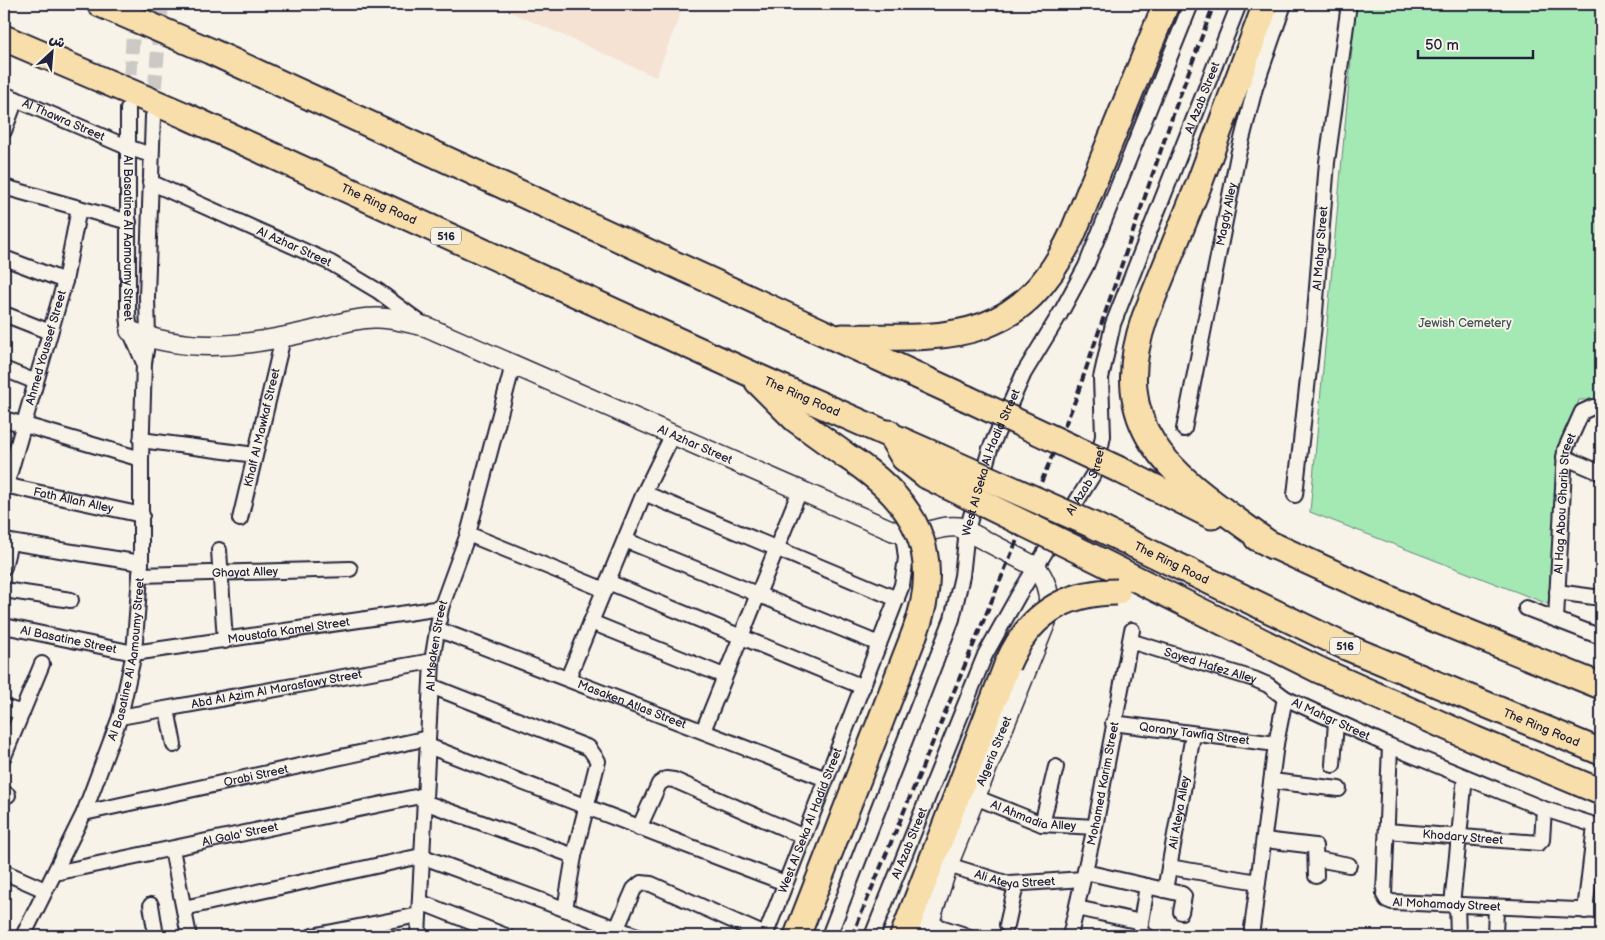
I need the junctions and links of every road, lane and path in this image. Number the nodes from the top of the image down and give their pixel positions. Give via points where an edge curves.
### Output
1 (100, 4) edge
2 (1166, 4) edge
3 (1191, 4) edge
4 (1239, 4) edge
5 (1266, 4) edge
6 (1284, 4) edge
7 (1349, 4) edge
8 (4, 38) edge
9 (8, 98) edge
10 (128, 109) tunnel mouth
11 (153, 116) tunnel mouth
12 (4, 131) edge
13 (127, 147) junction
14 (151, 155) junction
15 (150, 182) junction
16 (4, 187) edge
17 (79, 208) junction
18 (128, 222) junction
19 (4, 258) edge
20 (65, 281) junction
21 (4, 314) edge
22 (427, 327) junction
23 (50, 332) junction
24 (139, 334) junction
25 (833, 337) junction
26 (283, 338) junction
27 (513, 365) junction
28 (4, 369) edge
29 (751, 374) junction
30 (36, 382) junction
31 (1601, 409) edge
32 (4, 419) edge
33 (23, 426) junction
34 (1184, 429) dead end
35 (673, 434) junction
36 (142, 440) junction
37 (255, 455) junction
38 (1564, 457) junction
39 (141, 459) junction
40 (932, 466) junction
41 (1601, 473) edge
42 (5, 486) edge
43 (800, 490) junction
44 (644, 494) junction
45 (1295, 495) dead end
46 (142, 515) junction
47 (240, 519) dead end
48 (967, 530) junction
49 (468, 534) junction
50 (903, 534) junction
51 (625, 540) junction
52 (7, 542) edge
53 (1272, 546) junction
54 (775, 548) junction
55 (220, 550) dead end
56 (4, 566) edge
57 (1036, 567) junction
58 (141, 569) junction
59 (350, 569) dead end
60 (221, 573) junction
61 (606, 586) junction
62 (4, 590) edge
63 (1557, 592) junction
64 (756, 594) junction
65 (1174, 598) junction
66 (1601, 598) edge
67 (897, 599) junction
68 (71, 600) dead end
69 (442, 608) junction
70 (1526, 608) dead end
71 (1556, 619) junction
72 (591, 622) junction
73 (4, 626) edge
74 (437, 629) junction
75 (740, 636) junction
76 (1131, 636) joint
77 (1601, 637) edge
78 (225, 640) junction
79 (879, 644) junction
80 (134, 653) junction
81 (432, 661) junction
82 (42, 664) dead end
83 (724, 676) junction
84 (568, 678) junction
85 (431, 686) junction
86 (863, 686) junction
87 (1601, 686) edge
88 (1285, 698) junction
89 (4, 707) edge
90 (167, 709) junction
91 (22, 713) junction
92 (120, 717) junction
93 (1336, 722) junction
94 (1113, 723) junction
95 (703, 731) junction
96 (1193, 735) junction
97 (428, 742) junction
98 (1276, 744) junction
99 (174, 745) dead end
100 (1390, 746) junction
101 (1601, 752) edge
102 (4, 756) edge
103 (1333, 765) dead end
104 (1056, 767) dead end
105 (1465, 777) junction
106 (826, 779) junction
107 (1272, 781) junction
108 (1339, 789) dead end
109 (1601, 792) edge
110 (975, 797) junction
111 (424, 798) junction
112 (586, 806) junction
113 (1544, 809) junction
114 (84, 813) junction
115 (1042, 824) junction
116 (1095, 827) junction
117 (1598, 827) edge
118 (639, 828) junction
119 (1387, 831) junction
120 (804, 837) junction
121 (1459, 838) junction
122 (1264, 840) junction
123 (172, 849) junction
124 (421, 856) junction
125 (574, 856) junction
126 (1317, 859) junction
127 (948, 865) junction
128 (1349, 865) dead end
129 (1169, 867) junction
130 (4, 872) edge
131 (55, 873) junction
132 (1084, 876) junction
133 (1316, 876) dead end
134 (1258, 882) junction
135 (786, 883) junction
136 (1016, 885) junction
137 (1147, 886) junction
138 (46, 890) junction
139 (1165, 890) junction
140 (151, 905) dead end
141 (1455, 905) junction
142 (1496, 907) junction
143 (184, 908) junction
144 (1077, 908) junction
145 (420, 909) junction
146 (566, 909) junction
147 (1585, 911) junction
148 (1601, 911) edge
149 (1181, 912) dead end
150 (1141, 922) junction
151 (1007, 925) dead end
152 (616, 928) junction
153 (926, 930) edge
154 (965, 935) dead end
155 (23, 936) edge
156 (156, 936) edge
157 (189, 936) edge
158 (312, 936) edge
159 (418, 936) edge
160 (506, 936) edge
161 (636, 936) edge
162 (765, 936) edge
163 (797, 936) edge
164 (830, 936) edge
165 (872, 936) edge
166 (903, 936) edge
167 (1070, 936) edge
168 (1147, 936) edge
169 (1251, 936) edge
170 (1458, 936) edge
171 (1496, 936) edge

1 - 25 highway via 210,51
2 - 25 highway via 1072,235 1061,260 1045,282 1003,317 970,331 924,338
3 - 48 street, West Al Seka Al Hadid Street via 1086,266 1006,411 990,449
4 - 57 street, Al Azab Street via 1110,333 1101,378 1103,436 1100,459
5 - 53 highway via 1143,324 1134,360 1134,383 1144,426 1167,464 1183,480
6 - 34 street, Magdy Alley via 1255,88 1238,155
7 - 45 street, Al Mahgr Street via 1326,162 1314,325
8 - 29 highway, The Ring Road / 516 via 184,115
9 - 12 street
9 - 13 street, Al Thawra Street
10 - 13 street, Al Basatine Al Aamoumy Street
11 - 14 street, Al Basatine Al Aamoumy Street
13 - 14 street, Al Thawra Street
13 - 18 street, Al Basatine Al Aamoumy Street
14 - 15 street, Al Basatine Al Aamoumy Street
15 - 22 street, Al Azhar Street via 331,263 378,291
15 - 24 street, Al Basatine Al Aamoumy Street
16 - 17 street
17 - 18 street
17 - 20 street, Ahmed Youssef Street
18 - 24 street, Al Basatine Al Aamoumy Street via 128,316
19 - 20 street
20 - 23 street, Ahmed Youssef Street
21 - 23 street
22 - 26 street, Al Azhar Street via 374,318
22 - 27 street, Al Azhar Street
23 - 30 street, Ahmed Youssef Street
24 - 26 street, Al Azhar Street via 177,344 207,347
24 - 36 street, Al Basatine Al Aamoumy Street via 144,363
25 - 53 highway, bridge via 1122,471
26 - 37 street, Khalf Al Mawkaf Street
27 - 35 street, Al Azhar Street
27 - 49 street, Al Msaken Street
28 - 30 street
29 - 40 highway, The Ring Road / 516 via 889,433
29 - 163 highway, bridge via 795,419 892,491 914,523 926,560 921,617
30 - 33 street, Ahmed Youssef Street
31 - 38 street, Al Hag Abou Gharib Street via 1587,409 1578,417
32 - 33 street
33 - 39 street
33 - 42 street, Ahmed Youssef Street
35 - 43 street, Al Azhar Street
35 - 44 street
36 - 37 street
36 - 39 street, Al Basatine Al Aamoumy Street
37 - 47 street, Khalf Al Mawkaf Street
38 - 41 street
38 - 63 street, Al Hag Abou Gharib Street
39 - 46 street, Al Basatine Al Aamoumy Street
40 - 65 highway, bridge via 1084,553
40 - 101 highway, The Ring Road / 516, bridge via 1095,526 1344,646
42 - 46 street, Fath Allah Alley
43 - 50 street, Al Azhar Street
43 - 54 street
44 - 51 street
44 - 54 street
46 - 58 street, Al Basatine Al Aamoumy Street
48 - 50 street, Al Azhar Street via 945,527 922,535
48 - 57 street
48 - 164 street, West Al Seka Al Hadid Street via 962,576 952,619
49 - 61 street
49 - 69 street, Al Msaken Street
50 - 67 street, West Al Seka Al Hadid Street via 905,570
51 - 61 street
51 - 64 street
52 - 56 street
52 - 58 street, Ghayat Alley
53 - 87 highway via 1425,615
54 - 64 street
54 - 67 street
55 - 60 street
57 - 110 street, Algeria Street via 1049,593 1048,613
57 - 165 street, Al Azab Street via 1001,625 971,686
58 - 60 street, Ghayat Alley
58 - 80 street, Al Basatine Al Aamoumy Street
59 - 60 street, Ghayat Alley
60 - 78 street
61 - 72 street
61 - 75 street
62 - 68 street
63 - 66 street
63 - 71 street, Al Hag Abou Gharib Street
64 - 75 street
64 - 79 street
65 - 109 highway via 1242,634 1396,705
65 - 166 highway, bridge via 1117,592 1082,595 1049,610 1030,627 1014,649
67 - 79 street, West Al Seka Al Hadid Street
69 - 74 street, Al Msaken Street
69 - 78 street, Moustafa Kamel Street
70 - 71 street
71 - 77 street
72 - 83 street
72 - 84 street
73 - 80 street, Al Basatine Street
74 - 81 street, Al Msaken Street
74 - 84 street, Masaken Atlas Street
75 - 83 street
75 - 86 street
76 - 88 street, Sayed Hafez Alley via 1254,679
76 - 94 street, Mohamed Karim Street
78 - 80 street, Moustafa Kamel Street
79 - 86 street, West Al Seka Al Hadid Street
80 - 92 street, Al Basatine Al Aamoumy Street
81 - 85 street, Al Msaken Street
81 - 90 street, Abd Al Azim Al Marasfawy Street
82 - 91 street
83 - 95 street
84 - 95 street, Masaken Atlas Street
85 - 97 street, Al Msaken Street
85 - 112 street via 589,748 598,761
86 - 106 street, West Al Seka Al Hadid Street
88 - 93 street, Al Mahgr Street
88 - 98 street, Al Mahgr Street
89 - 91 street
90 - 92 street, Abd Al Azim Al Marasfawy Street
90 - 99 street
91 - 102 street
92 - 114 street, Al Basatine Al Aamoumy Street
93 - 100 street, Al Mahgr Street
93 - 103 street
94 - 96 street, Qorany Tawfiq Street
94 - 116 street, Mohamed Karim Street
95 - 106 street, Masaken Atlas Street
96 - 98 street, Qorany Tawfiq Street
96 - 129 street, Ali Ateya Alley
97 - 111 street, Al Msaken Street
97 - 112 street
97 - 114 street, Orabi Street
98 - 107 street, Al Mahgr Street
100 - 105 street, Al Mahgr Street
100 - 119 street, Al Mohamady Street
104 - 115 street
105 - 113 street, Al Mahgr Street
105 - 121 street
106 - 120 street, West Al Seka Al Hadid Street
107 - 108 street
107 - 122 street, Al Mahgr Street
110 - 115 street, Al Ahmadia Alley
110 - 127 street, Algeria Street
111 - 123 street, Al Gala' Street
111 - 124 street, Al Msaken Street
111 - 125 street
112 - 118 street
112 - 125 street
113 - 117 street, Al Mahgr Street
113 - 121 street, Khodary Street via 1542,840 1539,843
114 - 131 street, Al Basatine Al Aamoumy Street
115 - 116 street, Al Ahmadia Alley
116 - 132 street, Mohamed Karim Street
117 - 147 street
118 - 120 street via 659,784 666,779
118 - 135 street
119 - 121 street, Khodary Street
119 - 141 street, Al Mohamady Street via 1384,895 1387,900
120 - 135 street, West Al Seka Al Hadid Street
121 - 141 street
122 - 126 street via 1315,846
122 - 134 street, Al Mahgr Street
123 - 131 street, Al Gala' Street
123 - 143 street
124 - 143 street
124 - 145 street, Al Msaken Street
124 - 146 street
125 - 146 street
126 - 128 street
126 - 133 street
127 - 136 street, Ali Ateya Street
127 - 153 street, Algeria Street
129 - 134 street
129 - 139 street, Ali Ateya Alley
130 - 138 street
131 - 138 street, Al Basatine Al Aamoumy Street
132 - 136 street, Ali Ateya Street
132 - 137 street, Ali Ateya Street
132 - 144 street, Mohamed Karim Street
134 - 169 street, Al Mahgr Street
135 - 162 street, West Al Seka Al Hadid Street
136 - 151 street
137 - 139 street, Ali Ateya Street
137 - 150 street
138 - 155 street, Al Basatine Al Aamoumy Street
139 - 149 street, Ali Ateya Street via 1183,894
140 - 156 street
141 - 142 street, Al Mohamady Street
141 - 170 street
142 - 147 street, Al Mohamady Street
142 - 171 street
143 - 157 street
144 - 150 street
144 - 167 street, Mohamed Karim Street
145 - 158 street
145 - 159 street, Al Msaken Street
145 - 160 street
146 - 152 street
147 - 148 street, Al Mohamady Street
150 - 168 street via 1140,933
152 - 161 street
152 - 162 street via 634,889 641,883 651,884
153 - 154 street

